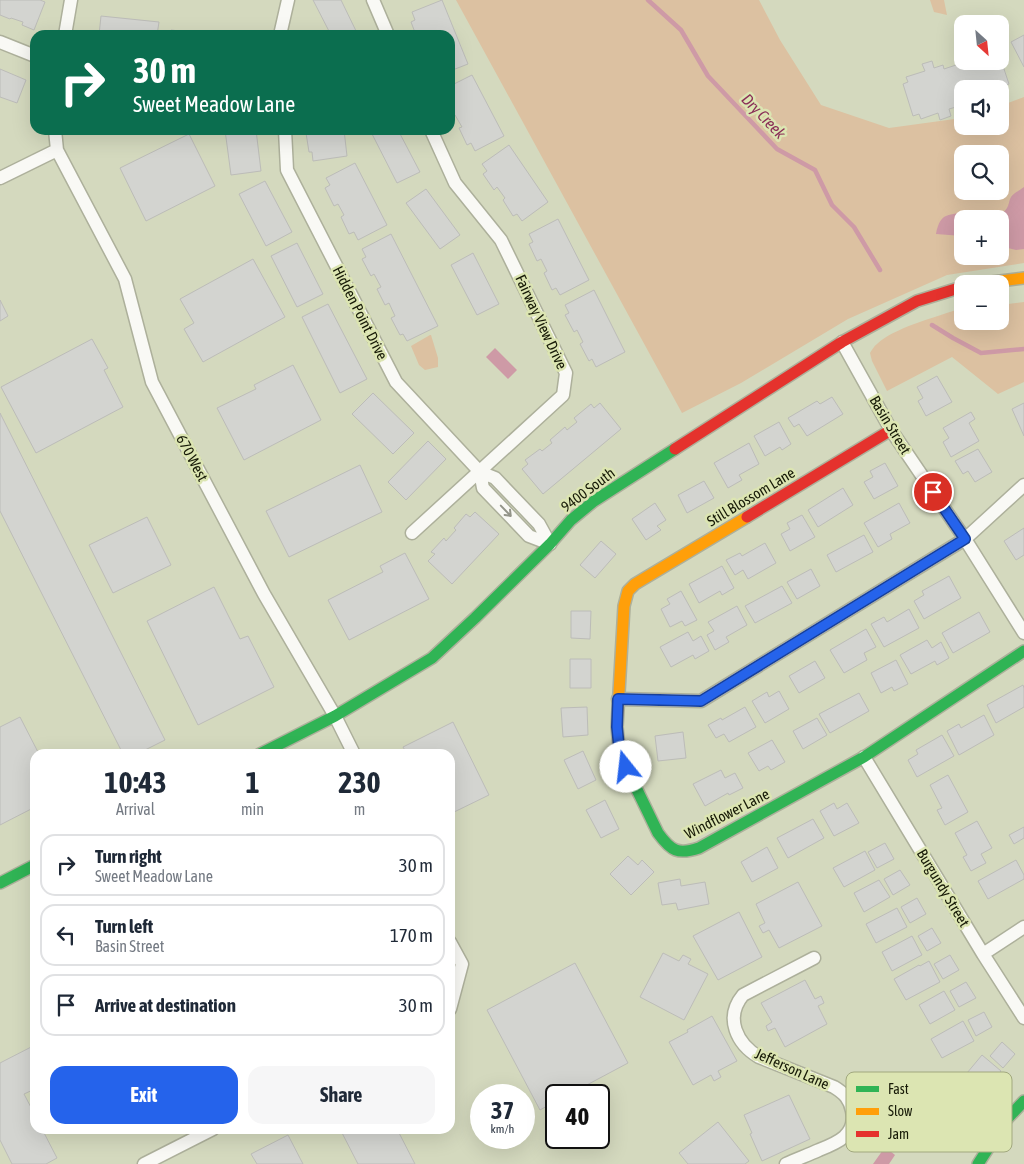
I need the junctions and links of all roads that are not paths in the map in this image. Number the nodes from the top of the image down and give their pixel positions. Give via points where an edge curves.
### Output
1 (71, 0) edge
2 (288, 0) edge
3 (373, 0) edge
4 (66, 30) edge
5 (281, 30) edge
6 (386, 30) edge
7 (0, 42) edge
8 (30, 54) edge
9 (56, 135) edge
10 (284, 135) edge
11 (433, 135) edge
12 (57, 150) junction
13 (0, 178) edge
14 (1024, 278) edge
15 (1009, 280) edge
16 (954, 290) edge
17 (842, 342) junction
18 (891, 430) junction
19 (480, 472) junction
20 (1024, 485) edge
21 (412, 533) dead end
22 (965, 539) junction
23 (550, 544) junction
24 (628, 591) joint
25 (1024, 633) edge
26 (1024, 651) edge
27 (618, 699) junction
28 (336, 716) junction
29 (270, 749) edge
30 (352, 749) edge
31 (864, 757) junction
32 (30, 868) edge
33 (0, 883) edge
34 (1024, 927) edge
35 (455, 951) edge
36 (983, 954) junction
37 (814, 958) dead end
38 (455, 990) edge
39 (1024, 1018) edge
40 (846, 1098) edge
41 (1024, 1101) edge
42 (1012, 1114) edge
43 (203, 1134) edge
44 (846, 1136) edge
45 (986, 1152) edge
46 (144, 1164) edge
47 (786, 1164) edge
48 (978, 1164) edge

1 - 4 street
2 - 5 street
3 - 6 street
7 - 8 street
9 - 12 street
10 - 19 street, Hidden Point Drive via 287,170 396,382
11 - 19 street, Fairway View Drive via 455,184 501,240 566,373 563,395
12 - 13 street
12 - 28 street, 670 West via 125,279 152,382 264,594
14 - 15 street
16 - 17 street, 9400 South via 918,301
17 - 18 street, Basin Street
17 - 23 street, 9400 South via 594,501
18 - 22 street, Basin Street
18 - 24 street, Still Blossom Lane
19 - 21 street, Fairway View Drive
19 - 23 street, Hidden Point Drive via 496,478 540,524
20 - 22 street
22 - 25 street, Basin Street
22 - 27 street via 701,701
23 - 28 street, 9400 South via 432,658
24 - 27 street, Windflower Lane via 624,606
26 - 31 street, Windflower Lane
27 - 31 street, Windflower Lane via 619,747 626,767 658,833 674,850 686,852 699,848
28 - 29 street, 9400 South
28 - 30 street, 670 West
31 - 36 street, Burgundy Street
32 - 33 street
34 - 36 street
35 - 38 street via 462,964
36 - 39 street, Burgundy Street
37 - 40 street, Jefferson Lane via 743,996 737,1003 733,1023 750,1052 834,1087
41 - 42 street
43 - 46 street
44 - 47 street, Jefferson Lane via 839,1142
45 - 48 street

